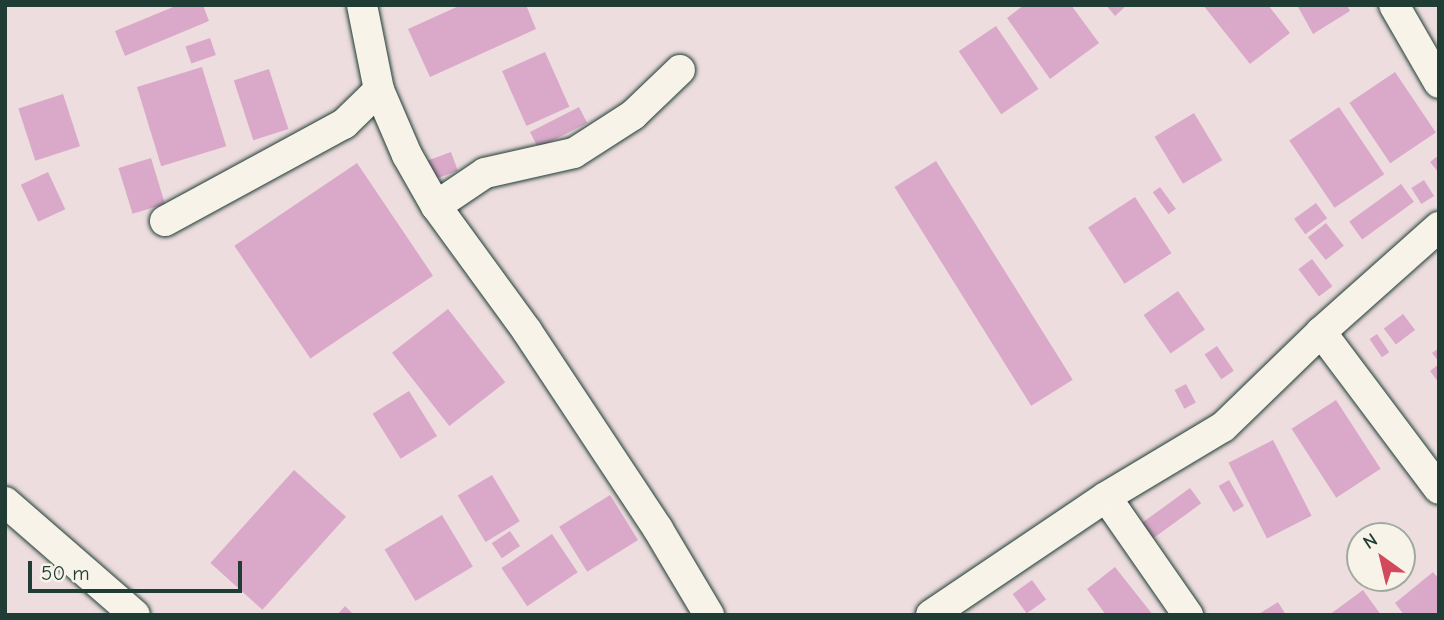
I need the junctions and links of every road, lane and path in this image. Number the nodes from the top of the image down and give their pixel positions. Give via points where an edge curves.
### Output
1 (362, 5) edge
2 (1394, 5) edge
3 (680, 70) dead end
4 (1439, 83) edge
5 (379, 90) junction
6 (436, 206) junction
7 (165, 221) dead end
8 (1439, 227) edge
9 (1321, 332) junction
10 (1439, 489) edge
11 (1107, 497) junction
12 (5, 502) edge
13 (135, 615) edge
14 (709, 615) edge
15 (931, 615) edge
16 (1188, 615) edge

1 - 5 street
2 - 4 street
3 - 6 street via 634,115 573,153 485,173
5 - 6 street via 407,155
5 - 7 street via 345,124
6 - 14 street via 527,331
8 - 9 street
9 - 10 street
9 - 11 street via 1223,427
11 - 15 street
11 - 16 street
12 - 13 street

